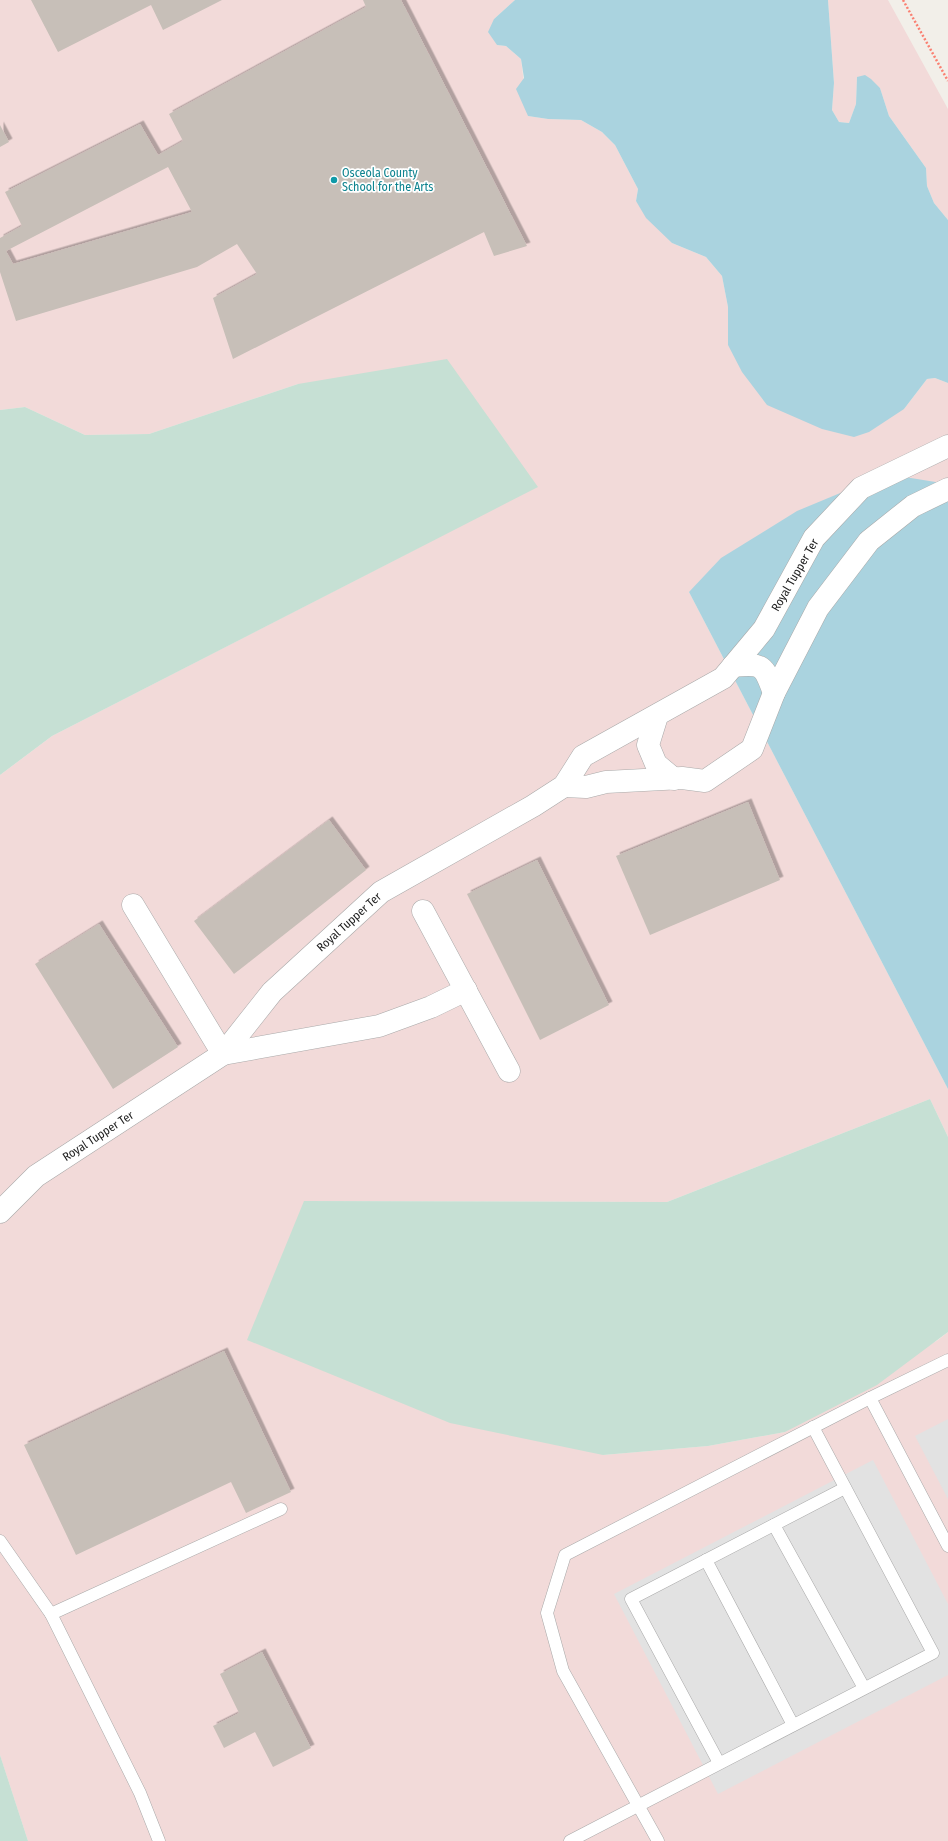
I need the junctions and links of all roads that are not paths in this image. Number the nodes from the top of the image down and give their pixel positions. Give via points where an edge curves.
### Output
1 (948, 446) edge
2 (948, 489) edge
3 (733, 666) junction
4 (774, 692) junction
5 (657, 716) junction
6 (674, 779) junction
7 (564, 786) junction
8 (133, 904) dead end
9 (423, 911) dead end
10 (466, 990) junction
11 (223, 1054) junction
12 (509, 1071) dead end
13 (0, 1212) edge
14 (948, 1360) edge
15 (870, 1398) junction
16 (813, 1427) junction
17 (845, 1488) junction
18 (281, 1509) dead end
19 (774, 1525) junction
20 (0, 1541) edge
21 (948, 1546) edge
22 (706, 1560) junction
23 (51, 1614) junction
24 (864, 1688) junction
25 (793, 1725) junction
26 (719, 1763) junction
27 (638, 1805) junction
28 (159, 1841) edge
29 (570, 1841) edge
30 (658, 1841) edge

1 - 3 street, Royal Tupper Ter via 861,488 814,538 764,629
2 - 4 street via 913,506 869,541 818,608
3 - 4 street via 757,666 766,672
3 - 5 street, Royal Tupper Ter via 723,678
4 - 6 street via 752,748 705,781
5 - 6 street via 648,745 656,764
5 - 7 street, Royal Tupper Ter via 583,756
6 - 7 street via 606,782 586,787
7 - 11 street, Royal Tupper Ter via 381,892 272,992
8 - 11 street
9 - 10 street
10 - 11 street, Royal Tupper Ter via 431,1007 379,1026
10 - 12 street
11 - 13 street, Royal Tupper Ter via 36,1176
14 - 15 lane
15 - 16 lane
15 - 21 lane
16 - 17 lane
16 - 27 lane via 565,1555 547,1613 563,1671
17 - 19 lane
17 - 24 lane via 933,1653
18 - 23 lane
19 - 22 lane
19 - 24 lane
20 - 23 lane
22 - 25 lane
22 - 26 lane via 631,1599
23 - 28 lane via 140,1794
24 - 25 lane
25 - 26 lane
26 - 27 lane
27 - 29 lane
27 - 30 lane

